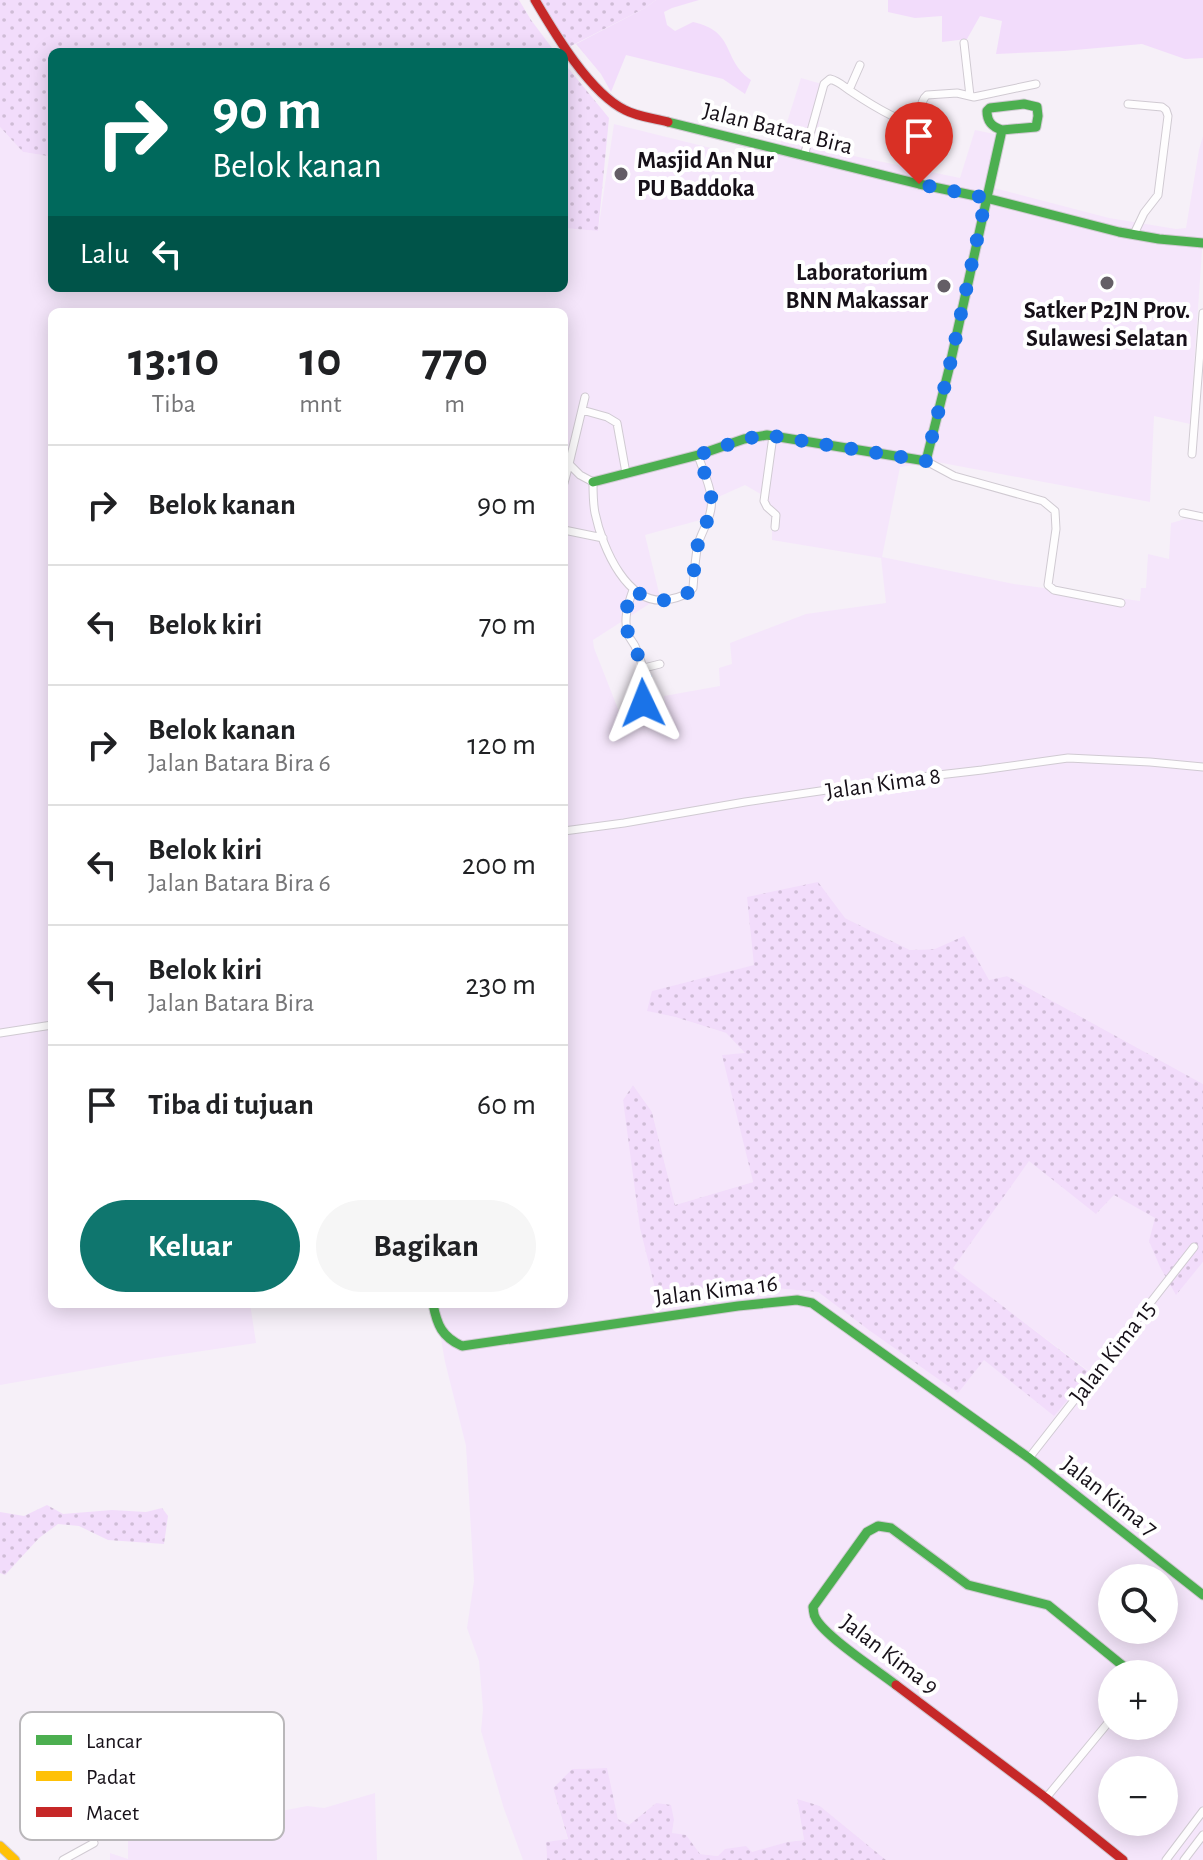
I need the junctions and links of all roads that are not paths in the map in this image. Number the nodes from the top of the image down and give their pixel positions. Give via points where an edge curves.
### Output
1 (535, 0) edge
2 (964, 43) dead end
3 (860, 65) dead end
4 (1036, 84) dead end
5 (849, 90) junction
6 (970, 96) junction
7 (1128, 104) dead end
8 (1002, 130) junction
9 (804, 156) junction
10 (986, 198) junction
11 (1134, 234) junction
12 (1203, 243) edge
13 (1203, 313) edge
14 (1202, 328) edge
15 (1200, 386) edge
16 (585, 397) dead end
17 (582, 410) junction
18 (773, 436) junction
19 (1203, 452) edge
20 (698, 455) junction
21 (926, 461) junction
22 (569, 464) junction
23 (568, 468) edge
24 (626, 473) junction
25 (593, 482) junction
26 (1183, 513) dead end
27 (1203, 517) edge
28 (775, 527) dead end
29 (568, 531) edge
30 (603, 538) junction
31 (633, 590) junction
32 (1121, 603) dead end
33 (660, 664) dead end
34 (644, 668) junction
35 (643, 703) dead end
36 (1203, 767) edge
37 (568, 830) edge
38 (48, 1026) edge
39 (0, 1033) edge
40 (1194, 1247) dead end
41 (434, 1308) edge
42 (1029, 1458) junction
43 (1203, 1595) edge
44 (1116, 1660) edge
45 (1098, 1735) edge
46 (1046, 1798) junction
47 (1203, 1811) edge
48 (1203, 1835) edge
49 (94, 1843) dead end
50 (0, 1846) edge
51 (15, 1860) edge
52 (63, 1860) edge
53 (1123, 1860) edge
54 (1166, 1860) edge
55 (1184, 1860) edge

1 - 9 street, Jalan Batara Bira via 588,77 620,109
2 - 6 street
3 - 5 street
4 - 6 street
5 - 6 street via 905,123 916,124 925,96
5 - 9 street via 832,79 825,82
7 - 11 street via 1162,107 1168,116 1158,195
8 - 8 street via 1036,127 1037,107 989,109 990,124
8 - 10 street
9 - 10 street, Jalan Batara Bira
10 - 11 street, Jalan Batara Bira
10 - 21 street
11 - 12 street, Jalan Batara Bira
13 - 14 street
14 - 15 street
15 - 19 street via 1192,453
16 - 17 street
17 - 22 street
17 - 24 street via 617,423
18 - 20 street via 744,439
18 - 21 street
18 - 28 street via 764,501 776,515
20 - 24 street
20 - 31 street via 711,504 696,554 693,588 665,601
21 - 32 street via 954,476 1043,501 1055,511 1048,585
22 - 23 street
22 - 25 street
24 - 25 street
25 - 30 street
26 - 27 street
29 - 30 street
30 - 31 street
31 - 34 street via 626,612 628,634
33 - 34 street
34 - 35 street
36 - 37 street, Jalan Kima 8 via 1068,758
38 - 39 street
40 - 42 street, Jalan Kima 15
41 - 42 street, Jalan Kima 16 via 443,1335 462,1346 805,1301
42 - 43 street, Jalan Kima 7
44 - 46 street, Jalan Kima 9 via 1048,1605 968,1585 884,1526 867,1532 813,1607 818,1624
45 - 46 street
46 - 53 street, Jalan Kima 9
47 - 54 street
48 - 55 street
49 - 52 street
50 - 51 street

